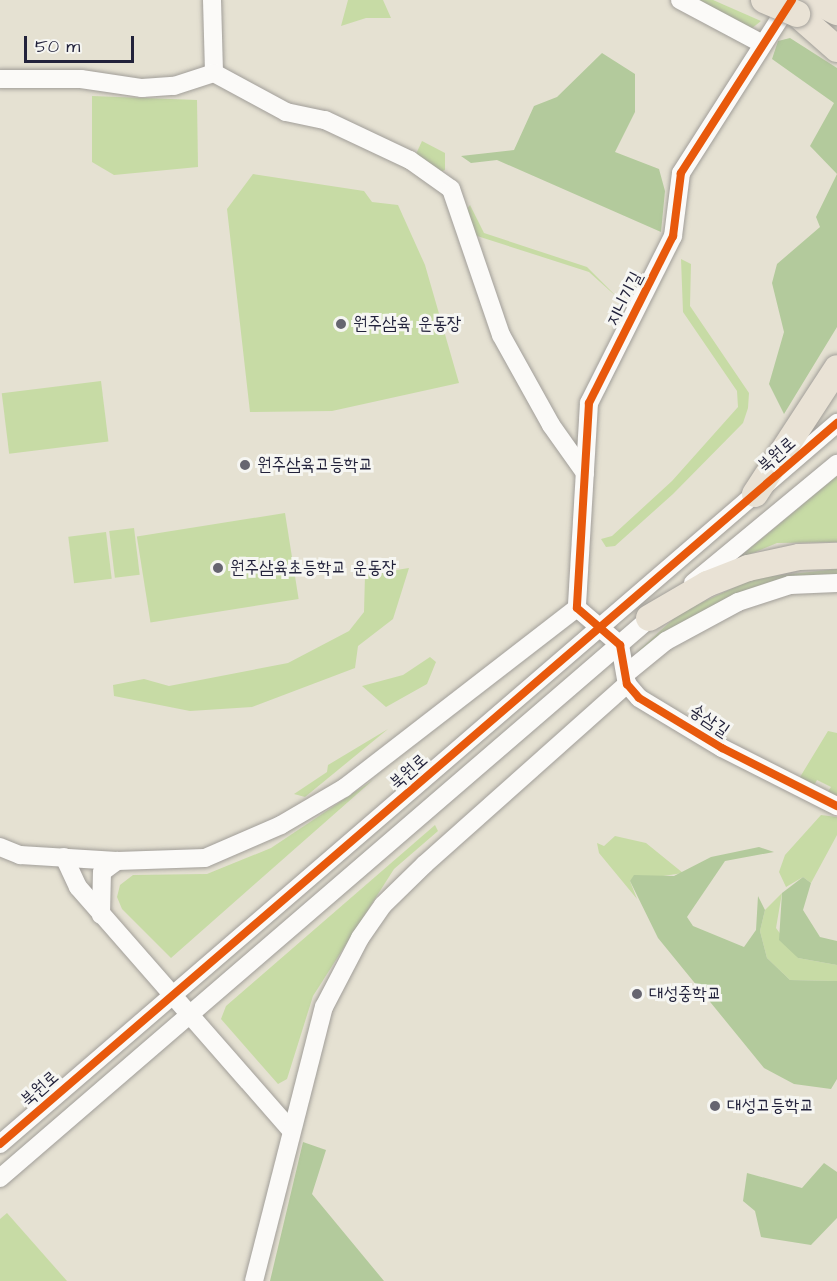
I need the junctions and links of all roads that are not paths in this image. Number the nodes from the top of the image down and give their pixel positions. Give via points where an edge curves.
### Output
1 (212, 0) edge
2 (680, 0) edge
3 (764, 0) edge
4 (804, 4) edge
5 (837, 11) edge
6 (837, 31) edge
7 (761, 43) junction
8 (837, 49) edge
9 (214, 73) junction
10 (0, 79) edge
11 (837, 368) edge
12 (837, 423) edge
13 (837, 464) edge
14 (585, 473) junction
15 (755, 494) junction
16 (837, 556) edge
17 (837, 583) edge
18 (577, 608) junction
19 (649, 618) junction
20 (602, 628) junction
21 (620, 645) junction
22 (627, 678) junction
23 (837, 806) edge
24 (0, 848) edge
25 (64, 857) junction
26 (117, 861) junction
27 (101, 915) junction
28 (170, 997) junction
29 (189, 1017) junction
30 (290, 1129) junction
31 (0, 1144) edge
32 (0, 1178) edge
33 (254, 1281) edge

1 - 9 street
2 - 7 street
3 - 4 highway, bridge
4 - 5 highway
4 - 6 highway
4 - 7 street, 지니기길
4 - 8 highway
7 - 14 street, 지니기길 via 681,173 673,236 589,403
9 - 10 street via 174,86 142,88 81,79
9 - 14 street via 286,112 325,120 410,160 451,189 501,335 551,425
11 - 15 highway
12 - 15 street, 북원로
13 - 19 street
14 - 18 street, 지니기길
15 - 20 street, 북원로
16 - 19 highway via 799,557 748,568 707,584
17 - 22 street via 790,585 738,602 666,641
18 - 20 street
18 - 26 street via 344,788 281,825 205,858
19 - 21 street
20 - 21 street
20 - 28 street, 북원로
21 - 22 street
21 - 29 street
22 - 23 street, 송삼길 via 722,748
22 - 30 street via 383,905 360,938 324,1007
24 - 25 street via 20,855
25 - 26 street
25 - 27 street via 78,888
26 - 27 street via 102,872
27 - 28 street
28 - 29 street
28 - 31 street, 북원로
29 - 30 street
29 - 32 street
30 - 33 street

